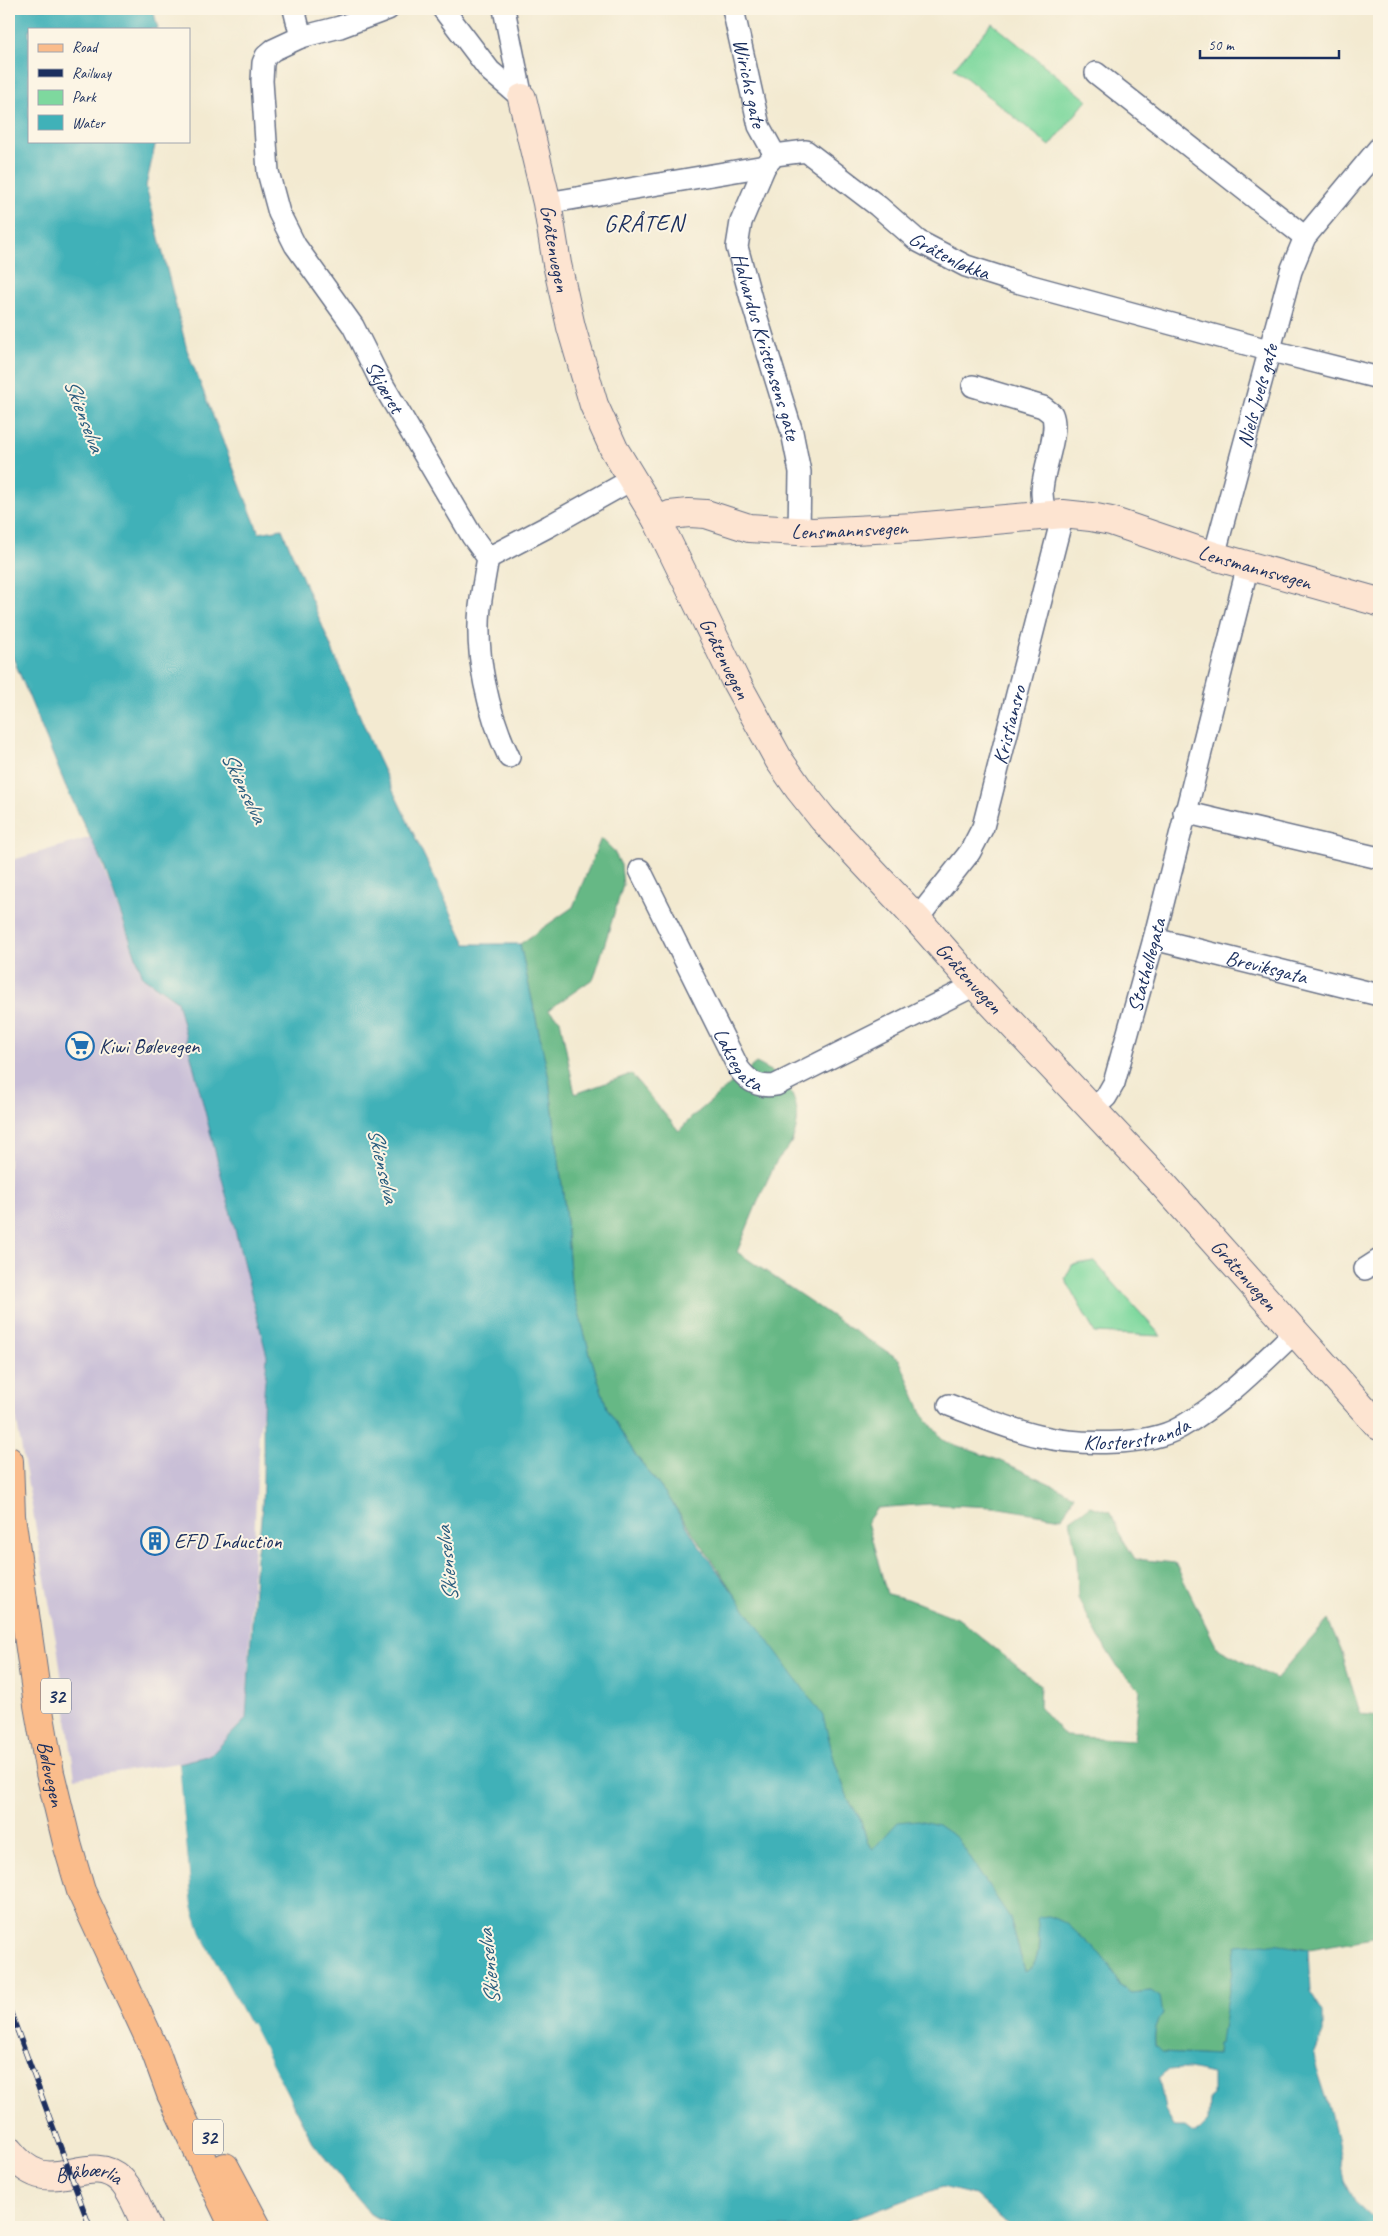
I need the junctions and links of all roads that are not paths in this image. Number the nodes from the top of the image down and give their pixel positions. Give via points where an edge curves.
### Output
1 (294, 9) edge
2 (388, 9) edge
3 (443, 9) edge
4 (504, 9) edge
5 (733, 9) edge
6 (301, 37) junction
7 (1096, 72) dead end
8 (522, 98) junction
9 (1379, 148) edge
10 (770, 161) junction
11 (547, 203) junction
12 (1305, 237) junction
13 (1268, 350) junction
14 (1379, 378) edge
15 (974, 386) dead end
16 (631, 480) junction
17 (1054, 515) junction
18 (657, 520) junction
19 (800, 532) junction
20 (1214, 556) junction
21 (488, 558) junction
22 (1248, 565) junction
23 (1379, 602) edge
24 (509, 757) dead end
25 (1184, 812) junction
26 (1379, 858) edge
27 (640, 870) dead end
28 (917, 919) junction
29 (1154, 939) junction
30 (975, 985) junction
31 (1379, 996) edge
32 (1093, 1109) junction
33 (1295, 1332) junction
34 (948, 1405) dead end
35 (1379, 1426) edge
36 (9, 1460) edge
37 (9, 2151) edge
38 (249, 2226) edge
39 (147, 2227) edge

1 - 6 street
2 - 6 street, Skjæret
3 - 8 street via 490,71
4 - 8 street, Gråtenvegen
5 - 10 street, Wirichs gate
6 - 21 street, Skjæret via 273,50 263,64 268,172 279,212 295,245 353,326 388,394
7 - 12 street
8 - 11 street, Gråtenvegen
9 - 12 street, Niels Juels gate
10 - 11 street, Gråtenløkka
10 - 13 street, Gråtenløkka via 806,151 918,241 966,266
10 - 19 street, Halvardus Kristensens gate via 741,222 737,247 792,432 800,472
11 - 16 street, Gråtenvegen via 557,264 583,372 602,426
12 - 13 street, Niels Juels gate via 1291,271
13 - 14 street, Gråtenløkka
13 - 20 street, Niels Juels gate
15 - 17 street via 1043,407 1052,414 1054,430 1042,492
16 - 18 street, Gråtenvegen
16 - 21 street
17 - 19 street, Lensmannsvegen via 915,527
17 - 20 street, Lensmannsvegen via 1111,521
17 - 28 street, Kristiansro via 983,827 970,852
18 - 19 street, Lensmannsvegen via 689,512 749,528
18 - 28 street, Gråtenvegen via 735,680 779,760 823,819
20 - 22 street, Lensmannsvegen
21 - 24 street via 480,609 480,650 499,735
22 - 23 street, Lensmannsvegen
22 - 25 street, Stathellegata
25 - 26 street
25 - 29 street, Stathellegata
27 - 30 street, Laksegata via 738,1069 755,1084 765,1087 776,1085
28 - 30 street, Gråtenvegen
29 - 31 street, Breviksgata
29 - 32 street, Stathellegata via 1114,1083 1106,1097
30 - 32 street, Gråtenvegen
32 - 33 street, Gråtenvegen
33 - 34 street, Klosterstranda via 1222,1399 1179,1428 1142,1440 1095,1443 1039,1436
33 - 35 street, Gråtenvegen
36 - 38 main road, Bølevegen / 32 via 11,1516 38,1706 58,1812 81,1891 156,2053 180,2086
37 - 39 street, Blåbærlia via 19,2163 39,2174 59,2175 81,2169 108,2172 128,2189

